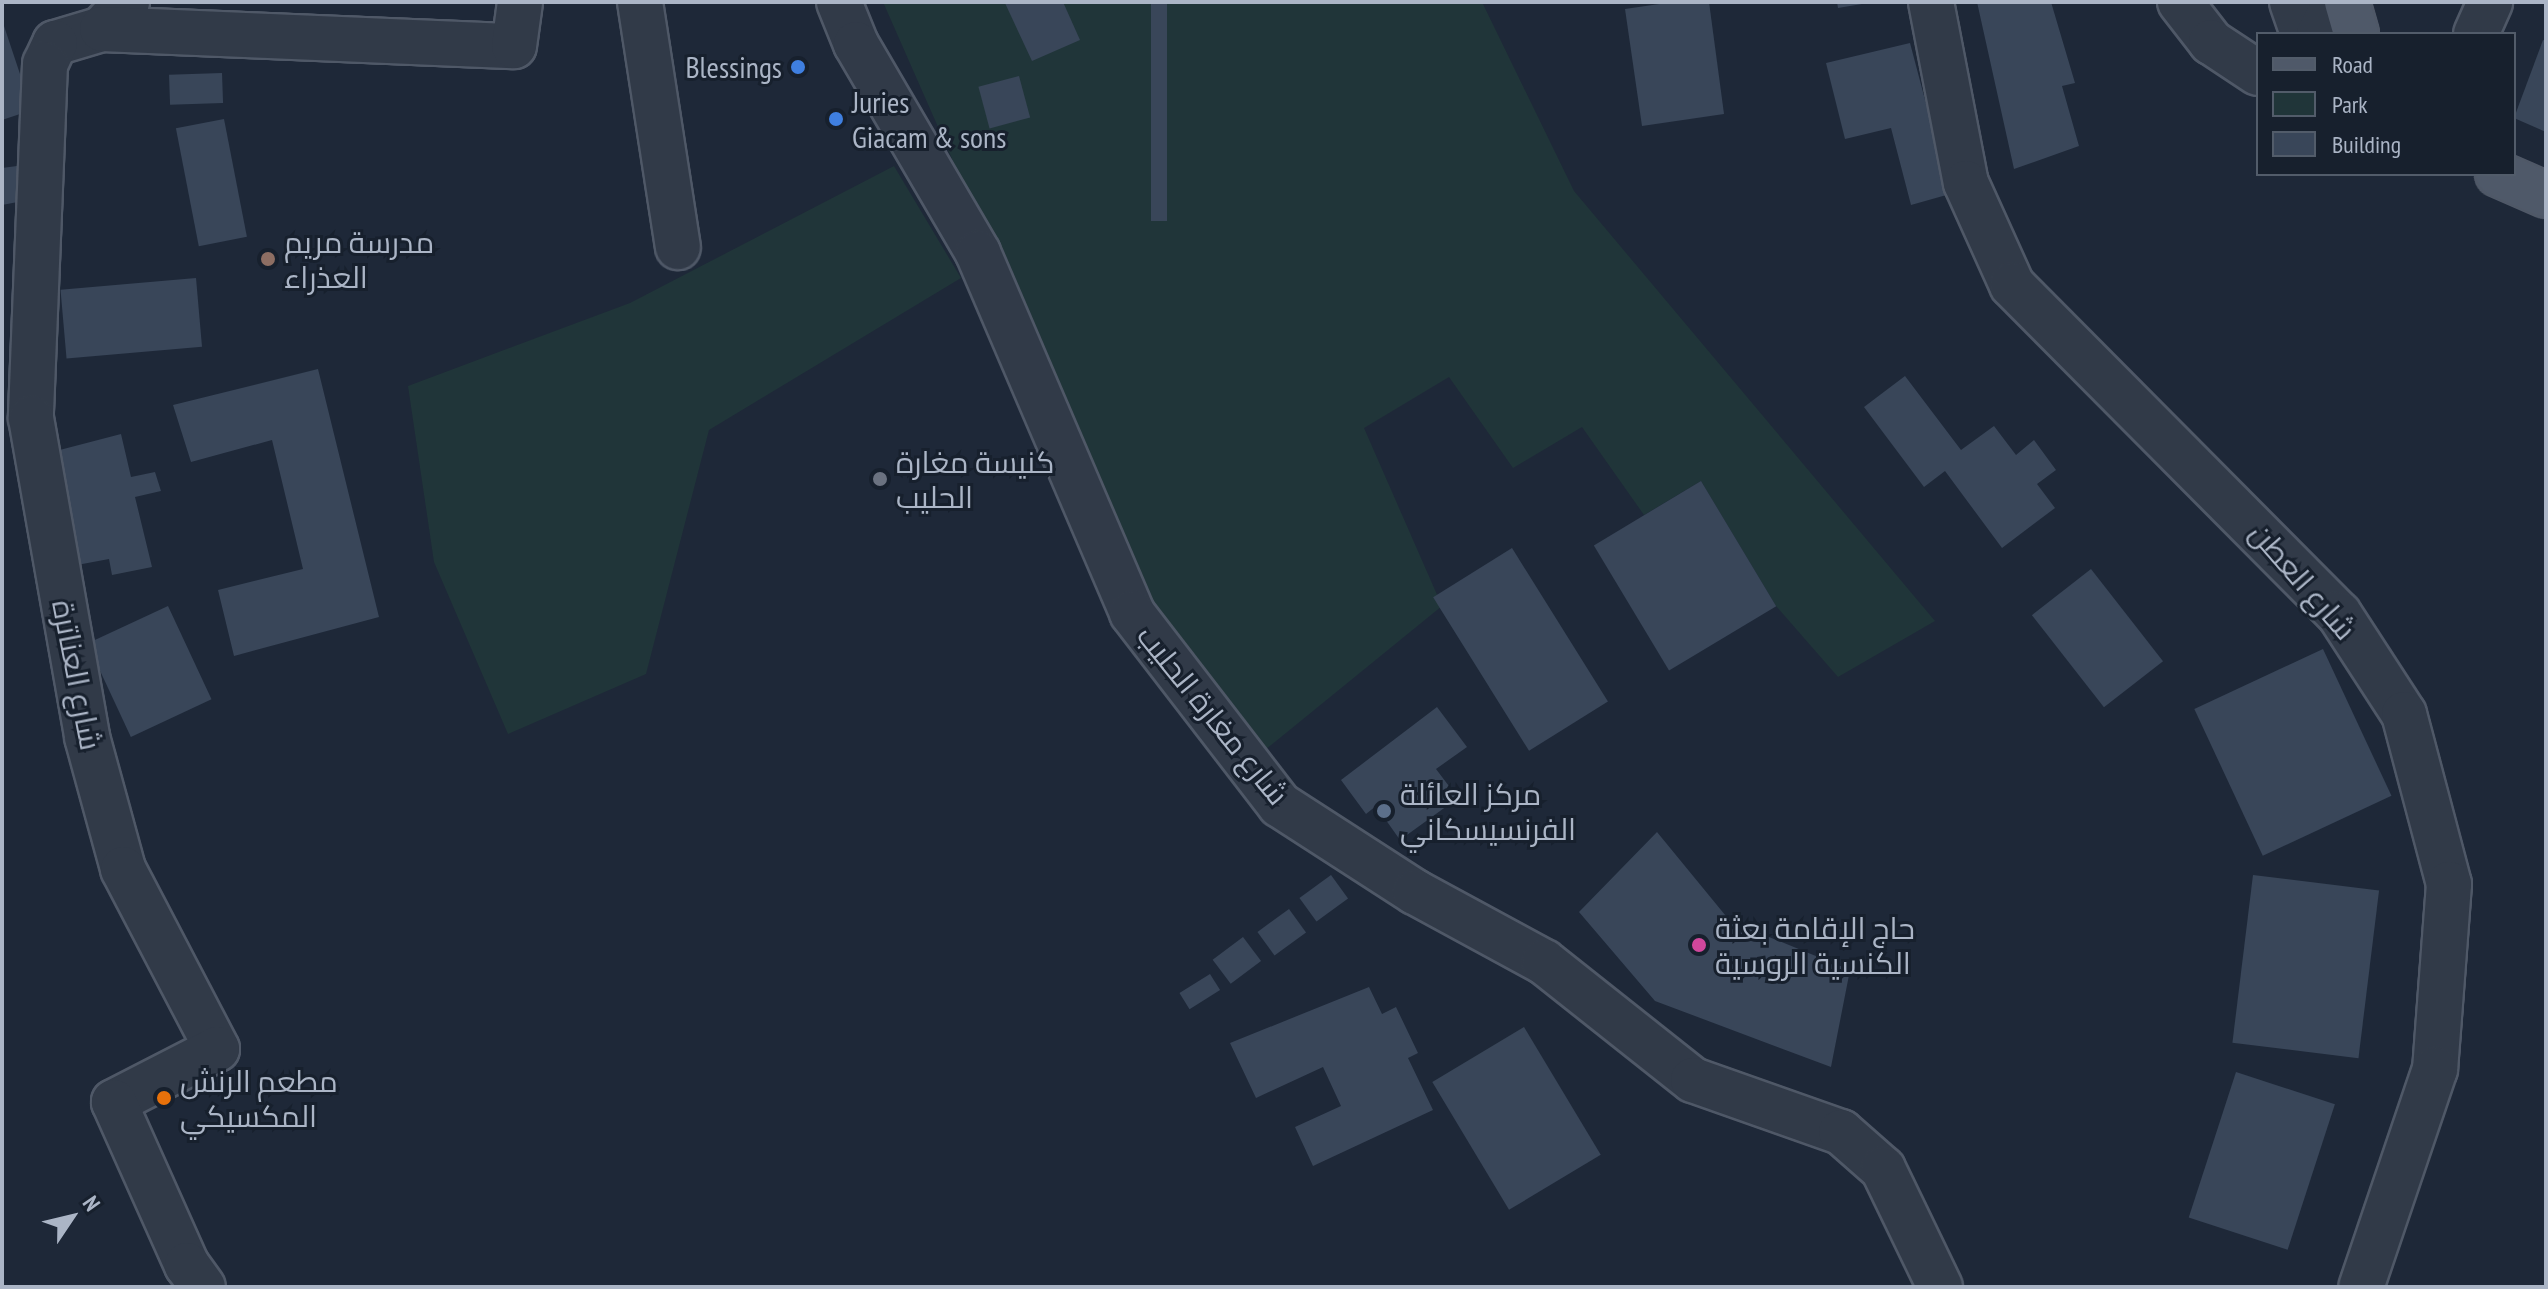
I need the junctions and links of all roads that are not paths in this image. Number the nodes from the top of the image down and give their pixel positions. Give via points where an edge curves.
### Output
1 (520, 2) edge
2 (640, 2) edge
3 (839, 2) edge
4 (1931, 2) edge
5 (2180, 2) edge
6 (2292, 2) edge
7 (2336, 2) edge
8 (2347, 2) edge
9 (2490, 2) edge
10 (114, 15) edge
11 (2302, 32) edge
12 (2320, 32) edge
13 (2355, 32) edge
14 (2477, 32) edge
15 (2211, 42) junction
16 (2256, 48) edge
17 (2256, 72) edge
18 (2503, 176) edge
19 (2546, 195) edge
20 (678, 247) dead end
21 (16, 427) edge
22 (2367, 1274) edge
23 (203, 1287) edge
24 (1940, 1287) edge
25 (2335, 1287) edge

1 - 10 street, شارع العناترة via 514,46
2 - 20 street
3 - 24 street, شارع مغارة الحليب via 856,44 985,267 1132,613 1280,805 1415,892 1544,962 1693,1080 1841,1132 1883,1169
4 - 22 street, شارع العطن via 1966,183 2012,285 2339,614 2404,714 2449,884 2435,1069
5 - 15 street
6 - 11 street
7 - 12 street
8 - 13 main road
9 - 14 street
10 - 21 street, شارع العناترة via 55,43 45,64
15 - 16 street
15 - 17 street
18 - 19 main road
21 - 23 street, شارع العناترة via 123,869 217,1049 114,1102
22 - 25 street

